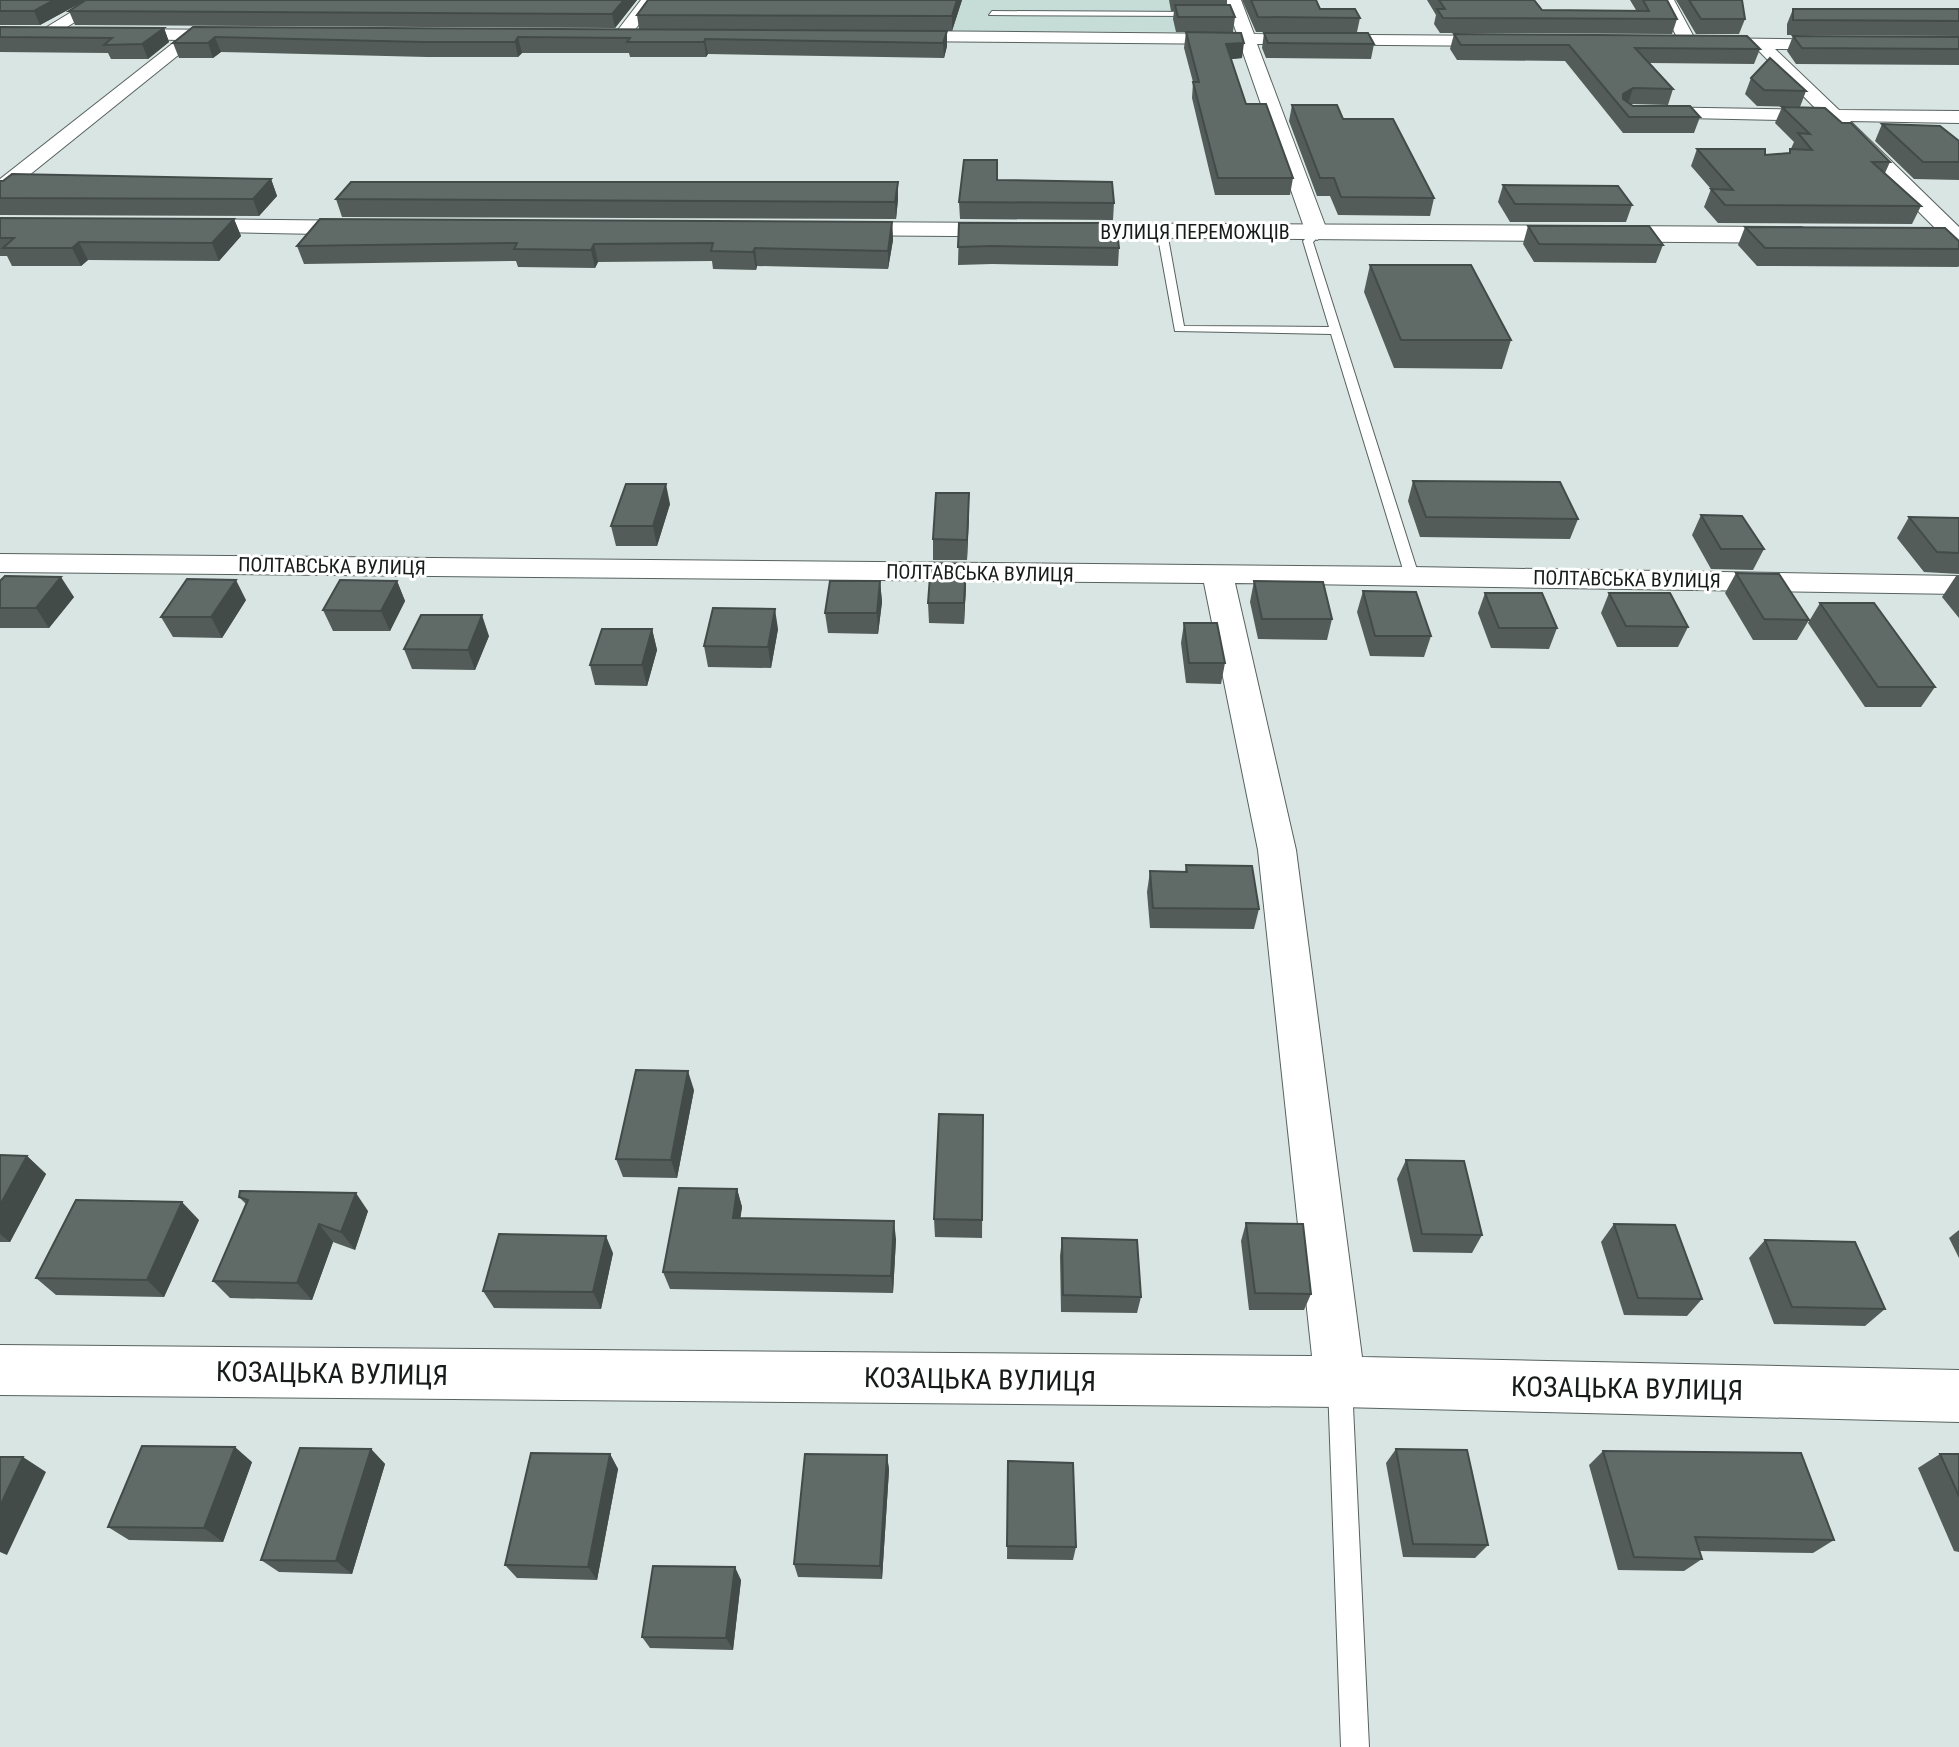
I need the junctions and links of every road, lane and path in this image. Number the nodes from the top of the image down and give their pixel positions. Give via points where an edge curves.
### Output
1 (102, 0) edge
2 (649, 0) edge
3 (996, 0) edge
4 (1123, 0) edge
5 (1666, 0) edge
6 (1232, 10) edge
7 (992, 13) junction
8 (1122, 14) junction
9 (1212, 15) edge
10 (75, 33) edge
11 (104, 34) edge
12 (193, 35) junction
13 (257, 35) edge
14 (622, 35) edge
15 (876, 36) edge
16 (987, 37) junction
17 (1246, 39) junction
18 (1530, 42) edge
19 (1761, 44) junction
20 (1853, 44) edge
21 (1628, 113) edge
22 (1834, 115) junction
23 (1959, 117) edge
24 (0, 189) edge
25 (159, 226) edge
26 (398, 228) edge
27 (812, 230) edge
28 (1162, 232) junction
29 (1317, 233) junction
30 (1827, 235) edge
31 (1923, 235) edge
32 (1957, 235) edge
33 (1334, 331) junction
34 (0, 563) edge
35 (1218, 575) junction
36 (1412, 576) junction
37 (1959, 585) edge
38 (0, 1370) edge
39 (1340, 1382) junction
40 (1959, 1396) edge
41 (1355, 1747) edge

1 - 10 street via 38,33
2 - 14 street
3 - 7 lane
4 - 8 lane
5 - 19 street via 1680,43
6 - 17 street
7 - 8 lane
7 - 16 lane
8 - 9 lane
11 - 12 street
12 - 13 street
12 - 24 street
15 - 16 street
16 - 17 street
17 - 18 street
17 - 29 street
19 - 20 street
19 - 22 street
21 - 22 street
22 - 23 street
22 - 32 street
25 - 26 street
27 - 28 street, ВУЛИЦЯ ПЕРЕМОЖЦІВ
28 - 29 street, ВУЛИЦЯ ПЕРЕМОЖЦІВ
28 - 33 lane via 1179,329
29 - 30 street, ВУЛИЦЯ ПЕРЕМОЖЦІВ
29 - 33 lane via 1308,241
31 - 32 street
33 - 36 lane
34 - 35 street, ПОЛТАВСЬКА ВУЛИЦЯ
35 - 36 street, ПОЛТАВСЬКА ВУЛИЦЯ
35 - 39 street via 1277,850
36 - 37 street, ПОЛТАВСЬКА ВУЛИЦЯ
38 - 39 street, КОЗАЦЬКА ВУЛИЦЯ
39 - 40 street, КОЗАЦЬКА ВУЛИЦЯ
39 - 41 lane

